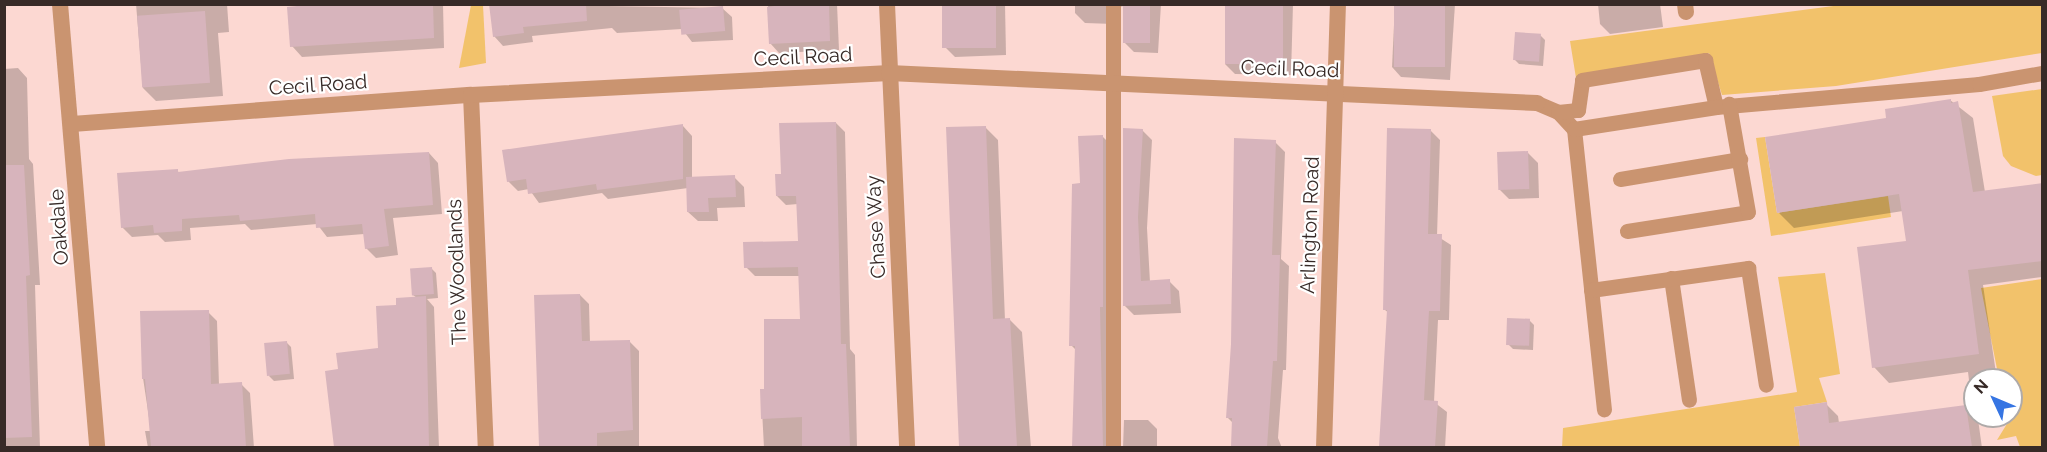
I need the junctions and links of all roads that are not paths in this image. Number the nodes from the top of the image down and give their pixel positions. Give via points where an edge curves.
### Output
1 (60, 4) edge
2 (887, 4) edge
3 (1113, 4) edge
4 (1338, 4) edge
5 (889, 74) junction
6 (2043, 74) edge
7 (1111, 86) junction
8 (1335, 91) junction
9 (471, 95) junction
10 (1537, 103) joint
11 (1723, 106) junction
12 (1558, 112) junction
13 (72, 124) junction
14 (1574, 129) junction
15 (1740, 159) junction
16 (1620, 179) dead end
17 (1627, 231) dead end
18 (1671, 278) junction
19 (1591, 290) junction
20 (1766, 385) dead end
21 (1689, 400) dead end
22 (1604, 409) dead end
23 (97, 447) edge
24 (486, 447) edge
25 (907, 447) edge
26 (1113, 447) edge
27 (1323, 447) edge

1 - 13 street, Oakdale
2 - 5 street, Chase Way
3 - 7 lane
4 - 8 street, Arlington Road
5 - 7 street, Cecil Road
5 - 9 street, Cecil Road
5 - 25 street, Chase Way
6 - 11 lane via 1979,84
7 - 8 street, Cecil Road
7 - 26 lane
8 - 10 street, Cecil Road
8 - 27 street, Arlington Road
9 - 13 street, Cecil Road
9 - 24 street, The Woodlands
10 - 12 lane
11 - 12 lane via 1705,60 1582,80 1578,110
11 - 14 lane
11 - 15 lane
12 - 14 lane
13 - 23 street, Oakdale
14 - 19 lane
15 - 16 lane
15 - 17 lane via 1748,212
18 - 19 lane
18 - 20 lane via 1748,268
18 - 21 lane
19 - 22 lane

